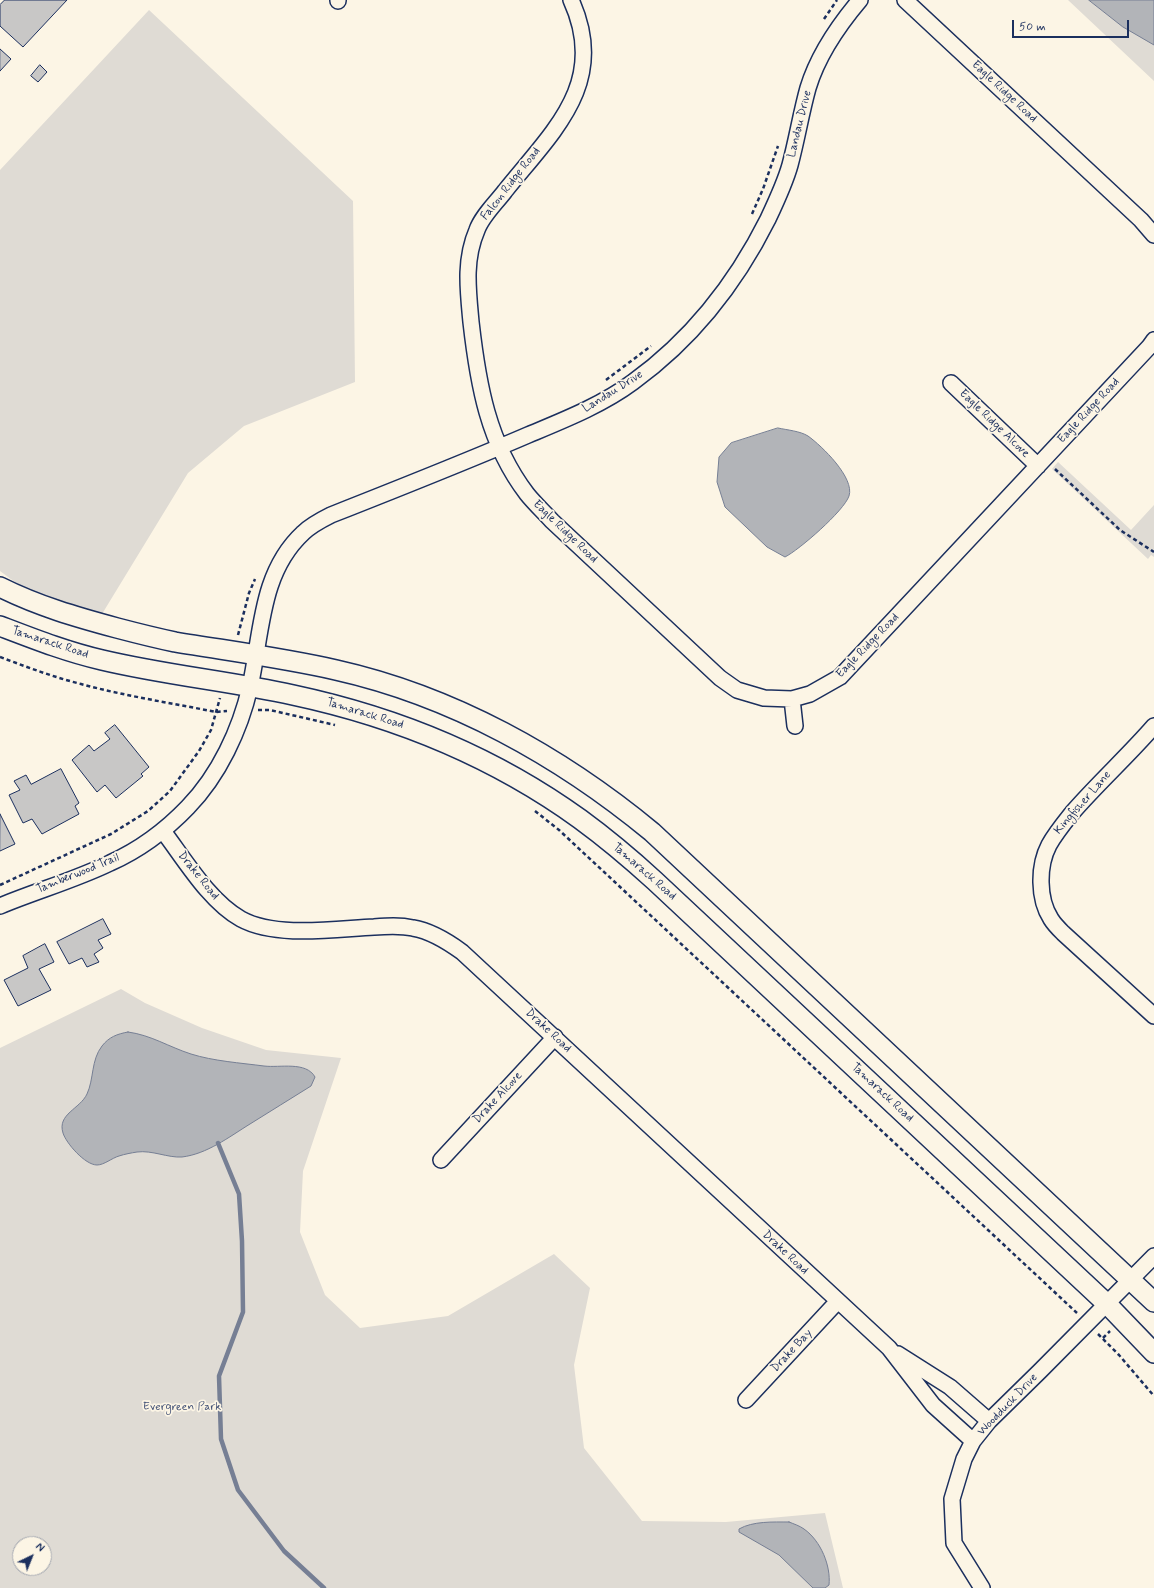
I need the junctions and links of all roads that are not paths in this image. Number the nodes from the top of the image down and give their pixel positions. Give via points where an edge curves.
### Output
1 (571, 0) edge
2 (860, 0) edge
3 (905, 0) edge
4 (1154, 235) edge
5 (1154, 340) edge
6 (951, 383) dead end
7 (500, 448) junction
8 (1041, 462) junction
9 (0, 587) edge
10 (0, 626) edge
11 (256, 654) junction
12 (250, 686) junction
13 (792, 699) junction
14 (795, 726) dead end
15 (1154, 726) edge
16 (163, 831) junction
17 (0, 906) edge
18 (1154, 1016) edge
19 (555, 1037) junction
20 (441, 1160) dead end
21 (1154, 1256) edge
22 (1132, 1279) junction
23 (838, 1302) junction
24 (1154, 1302) edge
25 (1107, 1304) junction
26 (889, 1348) junction
27 (1154, 1352) edge
28 (746, 1400) dead end
29 (989, 1420) junction
30 (973, 1441) junction
31 (982, 1588) edge

1 - 7 street, Falcon Ridge Road via 577,14 584,54 574,99 563,118 477,228 469,252 467,282 477,369 487,414
2 - 7 street, Landau Drive via 825,48 809,87 790,166 771,212 722,294 667,355 632,383 586,410
3 - 4 street, Eagle Ridge Road via 1142,220
5 - 8 street, Eagle Ridge Road
6 - 8 street, Eagle Ridge Alcove
7 - 11 street, Landau Drive via 331,515 304,532 282,557 272,577
7 - 13 street, Eagle Ridge Road via 527,494 552,521 720,678 737,690 764,698
8 - 13 street, Eagle Ridge Road via 840,677 810,694
9 - 11 street via 70,616 155,638
10 - 12 street, Tamarack Road via 54,647 101,660 161,673
11 - 12 street, Tamberwood Trail
11 - 22 street via 337,670 417,694 529,746 598,790 666,845
12 - 16 street, Tamberwood Trail via 244,710 226,752 208,783
12 - 25 street, Tamarack Road via 370,714 441,740 513,776 580,819 655,880
13 - 14 street
15 - 18 street, Kingfisher Lane via 1060,828 1048,846 1041,882 1044,903 1051,919
16 - 17 street, Tamberwood Trail via 110,863
16 - 19 street, Drake Road via 212,896 242,919 279,930 395,926 414,928 432,934 448,941 462,952
19 - 20 street, Drake Alcove
19 - 23 street, Drake Road
21 - 22 street, Woodduck Drive
22 - 24 street
22 - 25 street, Woodduck Drive
23 - 26 street, Drake Road
23 - 28 street, Drake Bay
25 - 27 street, Tamarack Road
25 - 29 street, Woodduck Drive
26 - 29 street, Drake Road via 950,1387
26 - 30 street, Drake Road via 933,1405
29 - 30 street, Woodduck Drive
30 - 31 street, Woodduck Drive via 964,1459 952,1499 954,1543

